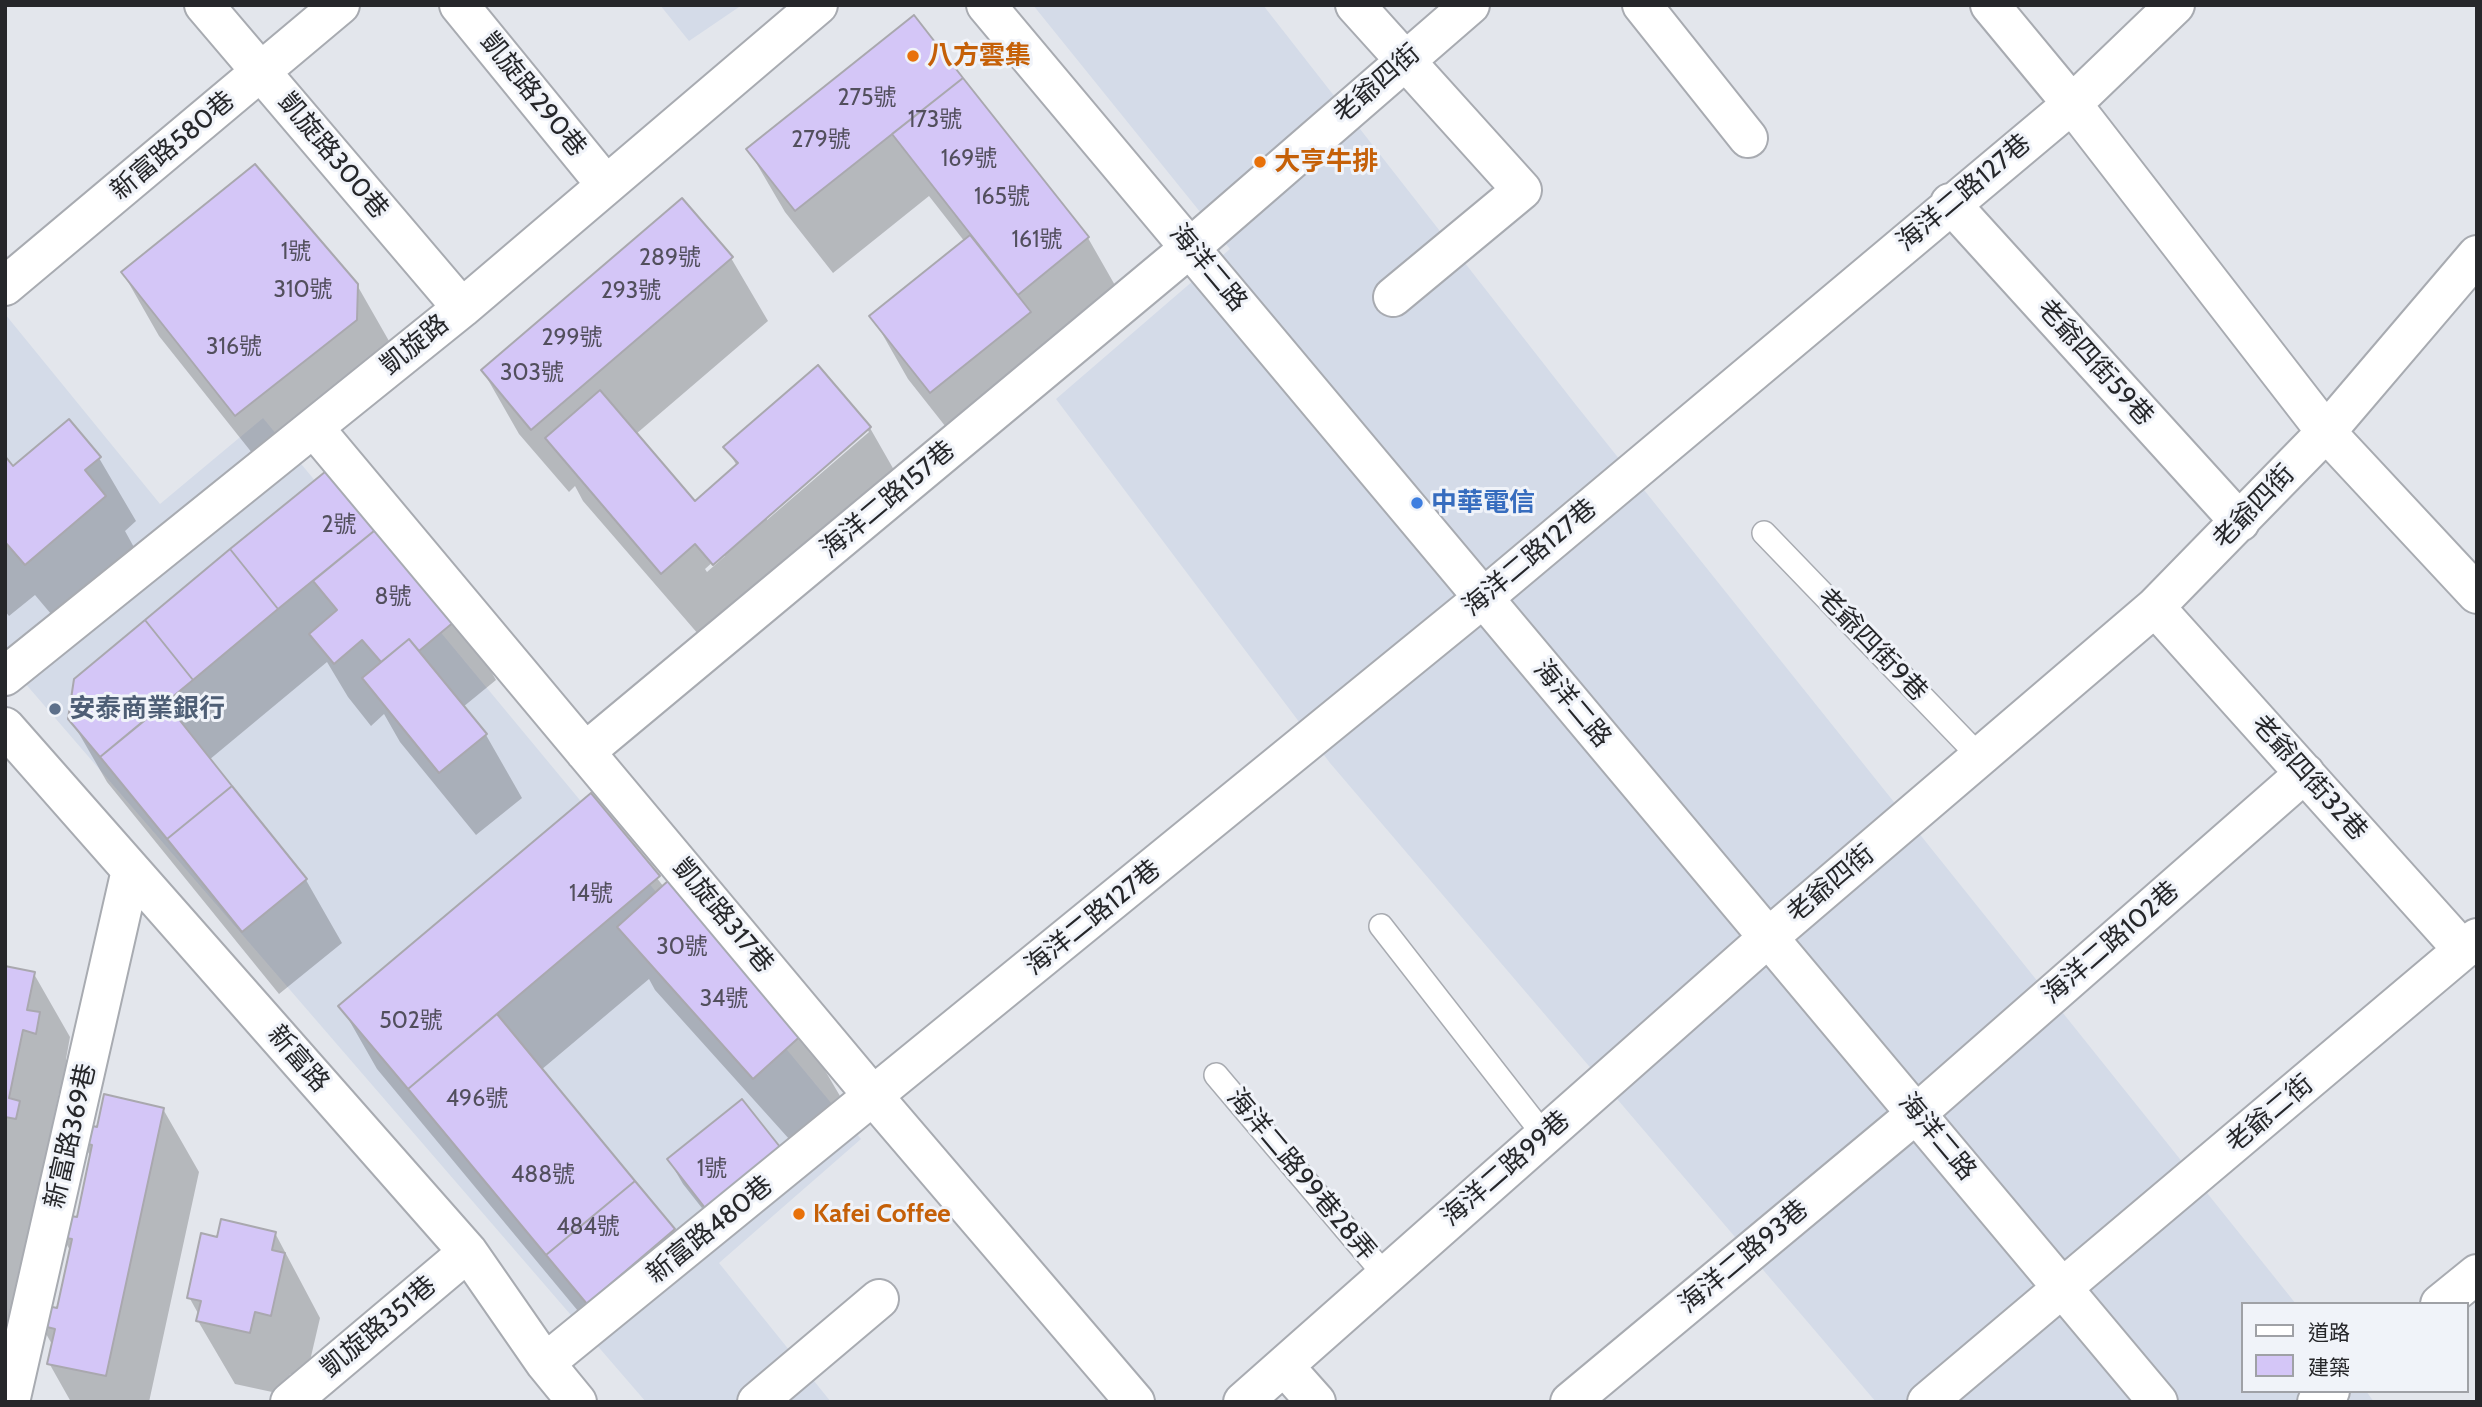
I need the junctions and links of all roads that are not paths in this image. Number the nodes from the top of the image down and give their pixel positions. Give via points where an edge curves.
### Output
1 (204, 5) edge
2 (340, 5) edge
3 (459, 5) edge
4 (818, 5) edge
5 (985, 5) edge
6 (1355, 5) edge
7 (1470, 5) edge
8 (1642, 5) edge
9 (1990, 5) edge
10 (2175, 5) edge
11 (1403, 61) junction
12 (262, 73) junction
13 (2072, 104) junction
14 (1748, 138) dead end
15 (606, 185) junction
16 (1950, 203) junction
17 (1191, 247) junction
18 (2477, 255) edge
19 (5, 286) edge
20 (1394, 297) dead end
21 (462, 308) junction
22 (314, 428) junction
23 (2326, 432) junction
24 (2240, 522) junction
25 (1765, 533) dead end
26 (2477, 594) edge
27 (1482, 599) junction
28 (2155, 607) junction
29 (5, 676) edge
30 (5, 727) edge
31 (585, 752) junction
32 (1980, 757) junction
33 (2305, 773) junction
34 (131, 870) junction
35 (1381, 926) dead end
36 (1770, 936) junction
37 (2470, 944) edge
38 (1216, 1075) dead end
39 (874, 1097) junction
40 (1917, 1113) junction
41 (1544, 1135) junction
42 (468, 1252) junction
43 (2477, 1274) edge
44 (1385, 1275) junction
45 (2064, 1289) junction
46 (879, 1298) dead end
47 (2442, 1302) edge
48 (545, 1363) junction
49 (1284, 1366) junction
50 (10, 1402) edge
51 (290, 1402) edge
52 (577, 1402) edge
53 (757, 1402) edge
54 (1135, 1402) edge
55 (1243, 1402) edge
56 (1316, 1402) edge
57 (1570, 1402) edge
58 (1927, 1402) edge
59 (2158, 1402) edge

1 - 12 street, 凱旋路300巷
2 - 12 street, 新富路580巷
3 - 15 street, 凱旋路290巷
4 - 15 street, 凱旋路
5 - 17 street, 海洋二路
6 - 11 street
7 - 11 street, 老爺四街
8 - 14 street
9 - 13 street
10 - 13 street, 海洋二路127巷
11 - 17 street, 老爺四街
11 - 20 street via 1521,190
12 - 19 street, 新富路580巷
12 - 21 street, 凱旋路300巷
13 - 16 street, 海洋二路127巷
13 - 23 street
15 - 21 street, 凱旋路
16 - 24 street, 老爺四街59巷
16 - 27 street, 海洋二路127巷
17 - 27 street, 海洋二路
17 - 31 street, 海洋二路157巷
18 - 23 street, 老爺四街
21 - 22 street, 凱旋路
22 - 29 street, 凱旋路
22 - 31 street, 凱旋路317巷
23 - 24 street, 老爺四街
23 - 26 street
24 - 28 street, 老爺四街
25 - 32 lane, 老爺四街9巷
27 - 36 street, 海洋二路
27 - 39 street, 海洋二路127巷
28 - 32 street, 老爺四街
28 - 33 street, 老爺四街32巷
30 - 34 street, 新富路
31 - 39 street, 凱旋路317巷
32 - 36 street, 老爺四街
33 - 37 street, 老爺四街32巷
33 - 40 street, 海洋二路102巷
34 - 42 street, 新富路
34 - 50 street, 新富路369巷
35 - 41 lane
36 - 40 street, 海洋二路
36 - 41 street, 海洋二路99巷
37 - 45 street, 老爺二街
38 - 44 lane, 海洋二路99巷28弄
39 - 48 street, 新富路480巷
39 - 54 street, 凱旋路317巷
40 - 45 street, 海洋二路
40 - 57 street, 海洋二路93巷
41 - 44 street, 海洋二路99巷
42 - 48 street, 新富路
42 - 51 street, 凱旋路351巷
43 - 47 street
44 - 49 street, 海洋二路99巷
45 - 58 street, 老爺二街
45 - 59 street, 海洋二路
46 - 53 street
48 - 52 street, 新富路
49 - 55 street, 海洋二路99巷
49 - 56 street

